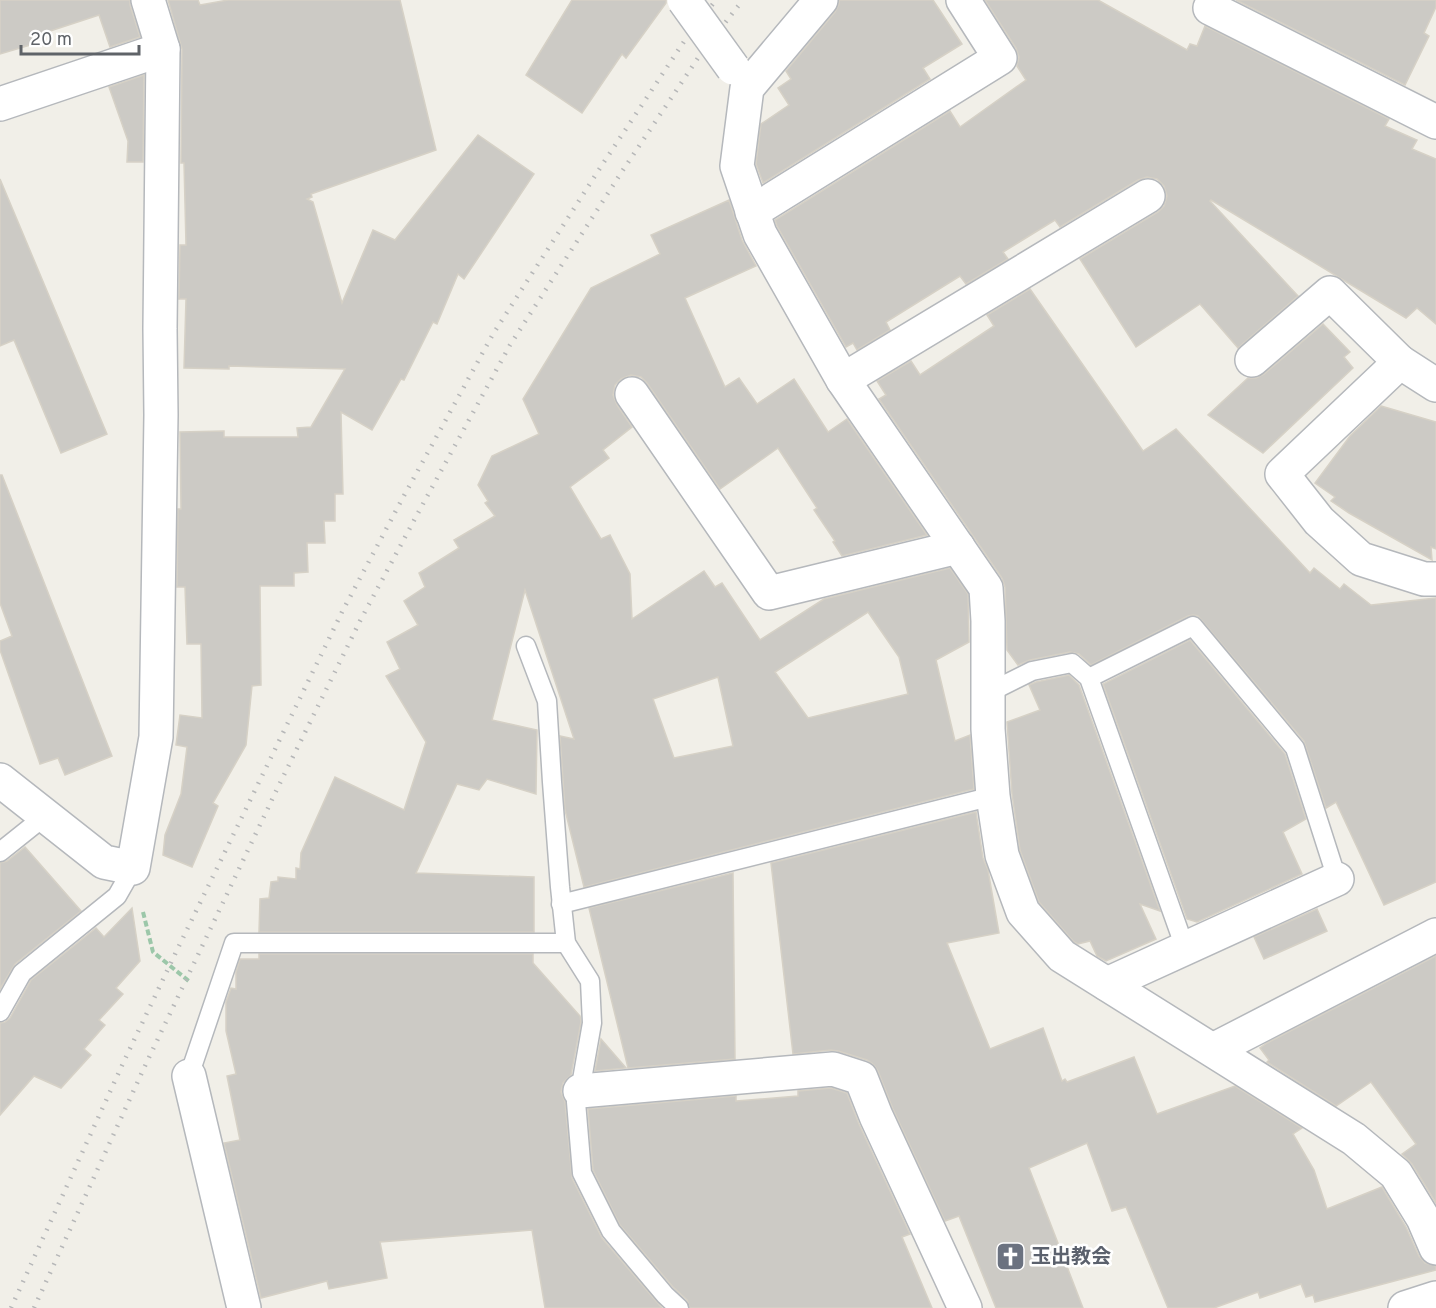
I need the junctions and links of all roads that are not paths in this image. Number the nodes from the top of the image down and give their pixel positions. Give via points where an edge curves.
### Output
1 (148, 0) edge
2 (684, 0) edge
3 (821, 0) edge
4 (963, 0) edge
5 (1210, 8) dead end
6 (163, 49) junction
7 (740, 78) junction
8 (0, 104) edge
9 (1436, 122) edge
10 (1148, 196) dead end
11 (752, 212) junction
12 (1252, 360) dead end
13 (1400, 362) junction
14 (843, 380) junction
15 (1436, 385) edge
16 (632, 394) dead end
17 (958, 547) junction
18 (1436, 579) edge
19 (526, 646) dead end
20 (1089, 678) junction
21 (988, 693) junction
22 (0, 780) edge
23 (993, 796) junction
24 (45, 816) junction
25 (0, 852) edge
26 (133, 868) junction
27 (1337, 879) joint
28 (561, 904) junction
29 (1436, 935) edge
30 (566, 944) junction
31 (1185, 948) junction
32 (1107, 984) junction
33 (0, 1012) edge
34 (1213, 1050) junction
35 (189, 1076) joint
36 (580, 1091) junction
37 (1436, 1248) edge
38 (1436, 1298) edge
39 (244, 1308) edge
40 (679, 1308) edge
41 (964, 1308) edge
42 (1406, 1308) edge

1 - 6 street
2 - 7 street, bridge
3 - 7 street
4 - 11 street via 1000,58
5 - 9 street
6 - 8 street
6 - 26 street via 156,737
7 - 11 street via 737,166
10 - 14 street
11 - 14 street via 760,234
12 - 13 street via 1330,293
13 - 15 street
13 - 18 street via 1282,474 1319,521 1361,559 1424,579
14 - 17 street
16 - 17 street via 769,593
17 - 21 street via 986,588
19 - 28 lane via 547,701
20 - 21 lane via 1072,663 1032,671
20 - 27 lane via 1193,626 1295,748
20 - 31 lane
21 - 23 street
22 - 24 street
23 - 28 lane
23 - 32 street via 1002,855 1023,912 1062,956
24 - 25 lane
24 - 26 street via 104,862
26 - 33 lane via 117,896 22,973
27 - 31 street
28 - 30 lane
29 - 34 street
30 - 35 lane via 234,943
30 - 36 lane via 590,981 592,1023
31 - 32 street
32 - 34 street
34 - 37 street via 1354,1139 1396,1174
35 - 39 street
36 - 40 lane via 576,1102 582,1173 612,1231
36 - 41 street via 833,1070 861,1078
38 - 42 street

